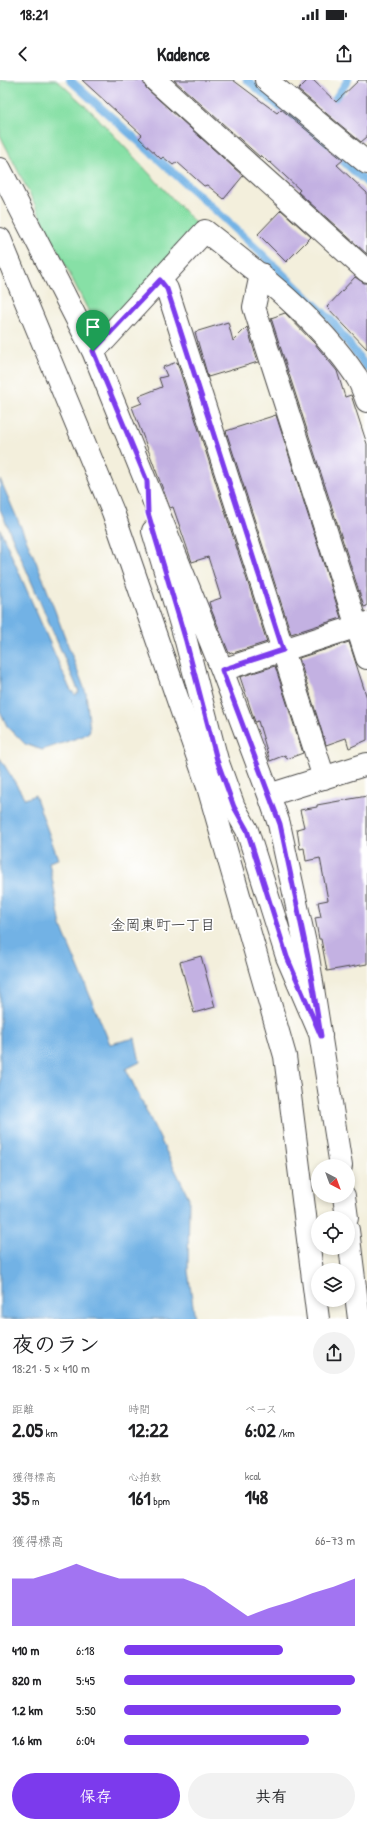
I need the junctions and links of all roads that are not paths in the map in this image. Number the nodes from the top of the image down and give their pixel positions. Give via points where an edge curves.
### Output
1 (156, 80) edge
2 (266, 80) edge
3 (367, 163) edge
4 (0, 169) edge
5 (0, 239) edge
6 (367, 271) edge
7 (261, 274) junction
8 (160, 280) junction
9 (93, 351) junction
10 (367, 402) edge
11 (147, 481) junction
12 (362, 624) edge
13 (283, 650) junction
14 (367, 658) edge
15 (222, 670) junction
16 (367, 764) edge
17 (324, 778) junction
18 (217, 784) junction
19 (269, 795) junction
20 (321, 1036) junction
21 (340, 1159) edge
22 (351, 1255) edge
23 (318, 1319) edge
24 (359, 1319) edge

1 - 6 street
2 - 3 street
4 - 9 street
5 - 18 street via 113,512
7 - 8 street via 205,231
7 - 10 street via 326,338 357,377
7 - 12 street via 254,307
8 - 9 street
8 - 13 street via 167,289
9 - 11 street
11 - 15 street
11 - 18 street via 148,513 186,641 217,760
12 - 13 street
12 - 14 street
13 - 15 street
13 - 17 street
15 - 19 street
16 - 17 street
17 - 19 street
18 - 20 street via 247,830 287,957
18 - 23 street via 285,1056
19 - 20 street via 280,824 308,957
20 - 21 street
22 - 24 street

